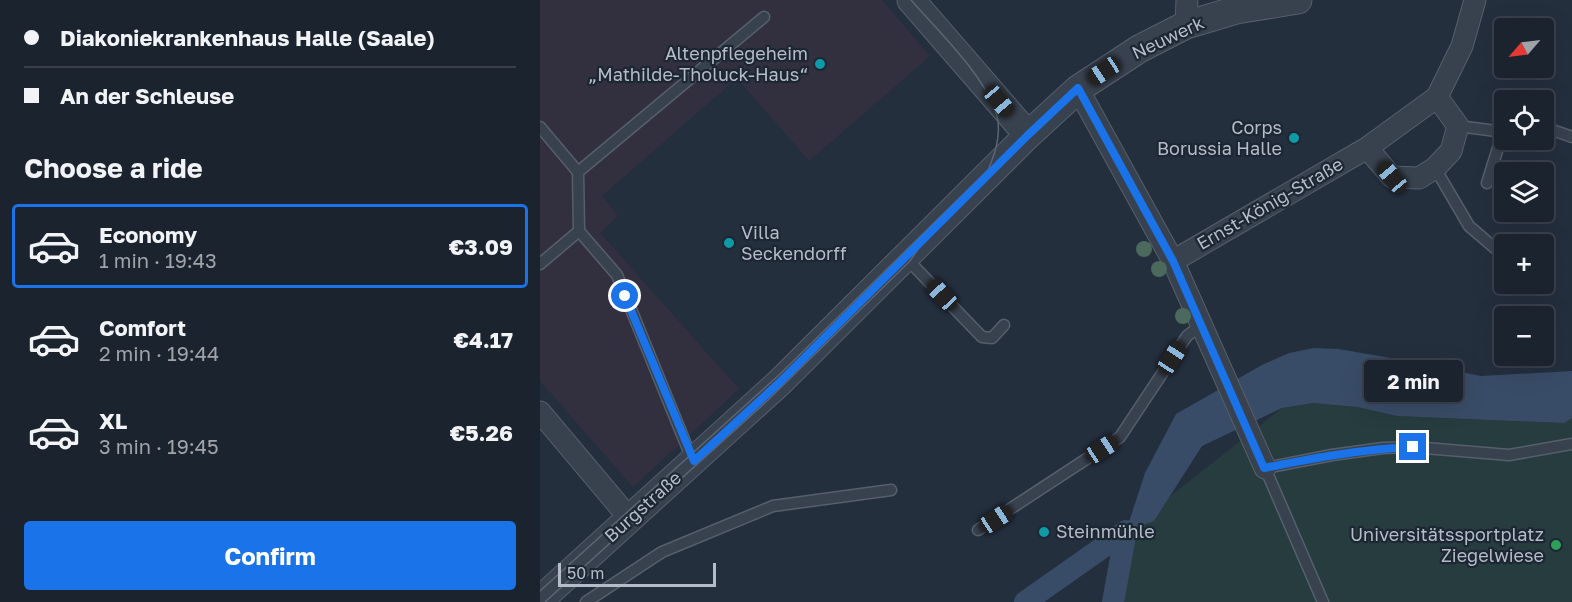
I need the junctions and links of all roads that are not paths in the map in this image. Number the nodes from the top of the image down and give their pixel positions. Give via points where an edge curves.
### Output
1 (911, 0) edge
2 (1298, 0) edge
3 (1475, 0) edge
4 (1235, 5) edge
5 (1187, 13) edge
6 (764, 18) dead end
7 (1078, 88) junction
8 (1437, 97) junction
9 (1458, 126) junction
10 (540, 127) edge
11 (1494, 131) edge
12 (1554, 131) edge
13 (1028, 135) junction
14 (1572, 137) edge
15 (1367, 148) junction
16 (1498, 150) edge
17 (1435, 168) junction
18 (578, 172) junction
19 (1487, 183) dead end
20 (579, 231) junction
21 (1494, 247) edge
22 (906, 258) junction
23 (1173, 261) junction
24 (540, 264) edge
25 (1004, 325) dead end
26 (1201, 325) junction
27 (540, 412) edge
28 (1572, 444) edge
29 (694, 461) junction
30 (1264, 468) junction
31 (891, 489) dead end
32 (630, 519) junction
33 (978, 530) dead end
34 (540, 600) edge
35 (586, 602) edge
36 (1323, 602) edge

1 - 13 street
2 - 4 street, Neuwerk
3 - 8 street, Ernst-König-Straße via 1462,46
4 - 5 street, Neuwerk
5 - 7 street, Neuwerk
6 - 18 lane
7 - 13 street, Neuwerk
7 - 23 street
8 - 9 street
8 - 15 street, Ernst-König-Straße
9 - 11 lane
9 - 17 street via 1451,151
10 - 18 lane
12 - 14 lane
13 - 22 street, Burgstraße
15 - 17 street via 1392,177 1419,178
15 - 23 street, Ernst-König-Straße
16 - 19 lane
17 - 21 lane via 1469,226
18 - 20 lane
20 - 24 lane
20 - 29 lane via 616,275
22 - 25 lane via 982,337 992,339
22 - 29 street, Burgstraße
23 - 26 street
26 - 30 street
26 - 33 lane via 1187,336 1120,437
27 - 32 street
28 - 30 lane via 1509,455 1383,448
29 - 32 street, Burgstraße
30 - 36 lane
31 - 35 lane via 773,506 662,552
32 - 34 street, Burgstraße

